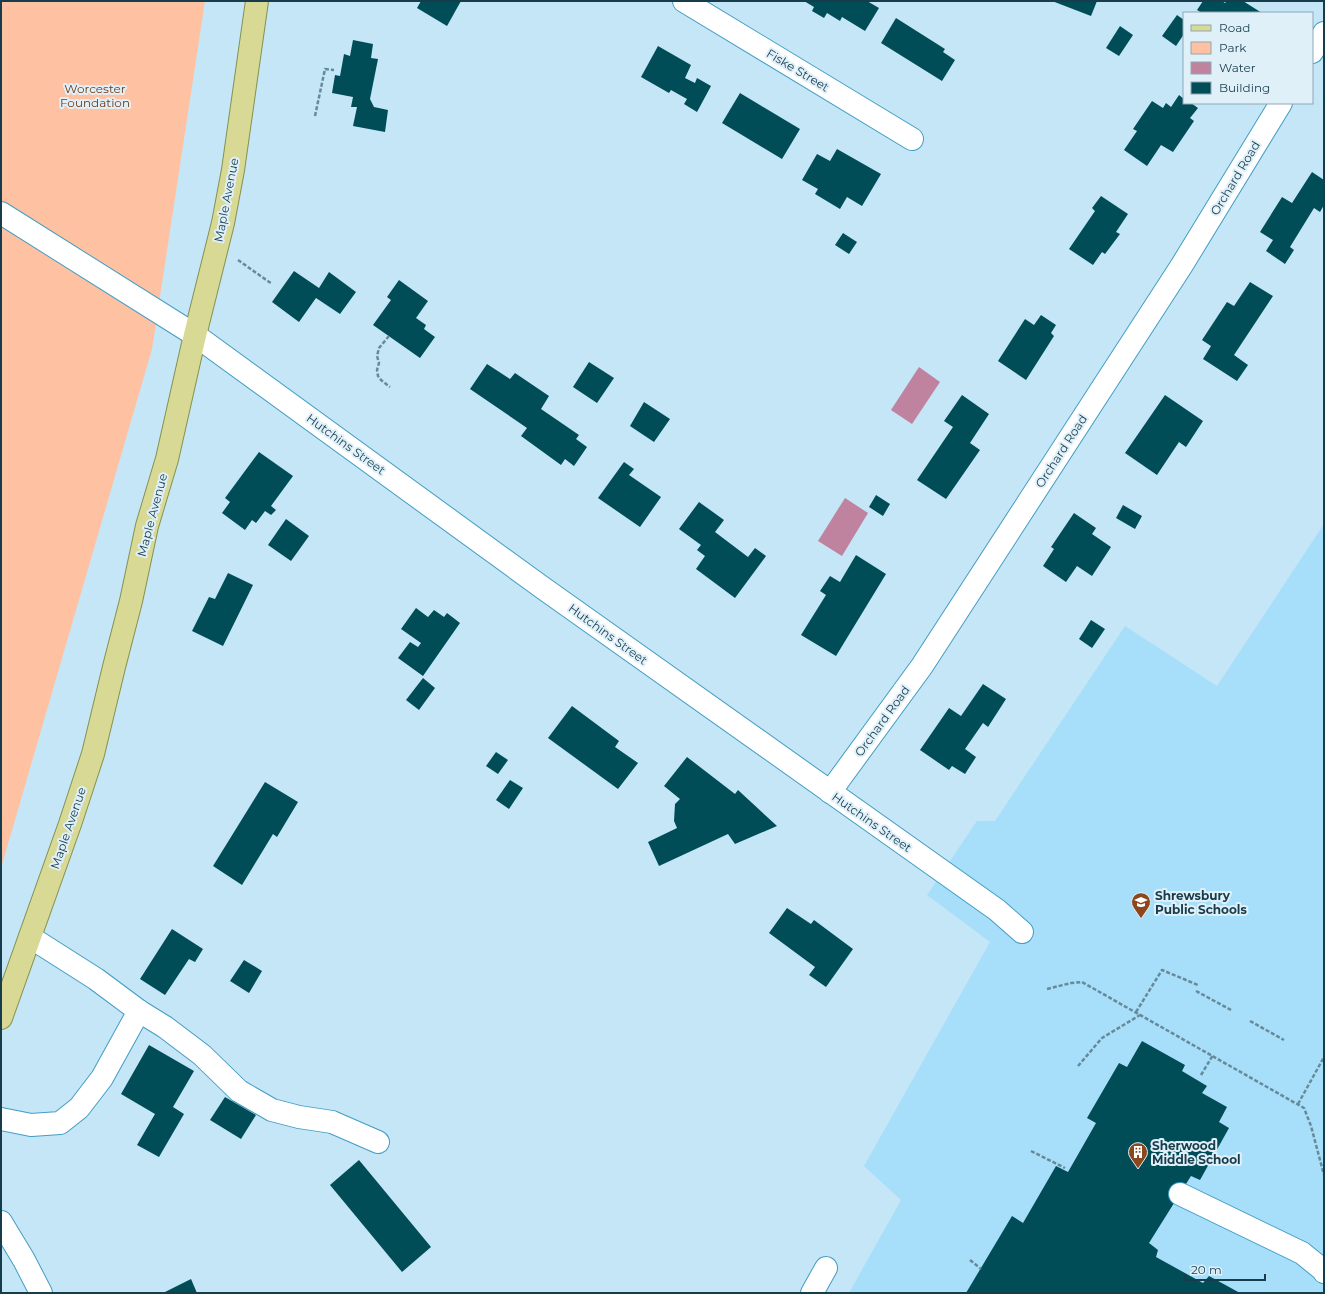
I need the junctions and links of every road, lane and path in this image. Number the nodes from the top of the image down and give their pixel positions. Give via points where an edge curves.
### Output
1 (257, 1) edge
2 (684, 1) edge
3 (1324, 33) edge
4 (1313, 50) edge
5 (334, 70) dead end
6 (1280, 104) edge
7 (315, 116) dead end
8 (912, 139) dead end
9 (1, 213) edge
10 (237, 260) dead end
11 (272, 284) dead end
12 (195, 335) junction
13 (389, 336) dead end
14 (390, 387) dead end
15 (830, 792) junction
16 (1022, 932) dead end
17 (30, 937) junction
18 (1198, 985) dead end
19 (1047, 989) dead end
20 (1196, 991) dead end
21 (2, 1010) edge
22 (1231, 1010) dead end
23 (139, 1011) junction
24 (1136, 1012) junction
25 (1140, 1014) junction
26 (1250, 1020) dead end
27 (1284, 1040) dead end
28 (1213, 1055) junction
29 (1324, 1057) edge
30 (1078, 1066) dead end
31 (1201, 1075) dead end
32 (1298, 1104) junction
33 (1, 1119) edge
34 (378, 1142) dead end
35 (1031, 1151) dead end
36 (1065, 1168) dead end
37 (1324, 1175) edge
38 (1180, 1194) dead end
39 (1, 1222) edge
40 (970, 1260) dead end
41 (826, 1268) dead end
42 (981, 1269) dead end
43 (1324, 1272) edge
44 (40, 1293) edge
45 (812, 1293) edge

1 - 12 main road, Maple Avenue via 227,206
2 - 8 street, Fiske Street
3 - 4 street
5 - 7 path via 325,69
6 - 15 street, Orchard Road via 1182,265 922,666
9 - 12 street, Hutchins Street
10 - 11 path
12 - 15 street, Hutchins Street via 543,588
12 - 17 main road, Maple Avenue via 169,452 147,526 132,601 93,754
13 - 14 path via 379,348 377,370 381,380
15 - 16 street, Hutchins Street via 997,910
17 - 21 main road, Maple Avenue
17 - 23 street via 96,979
18 - 24 path via 1162,970
19 - 24 path via 1082,982
20 - 22 path
23 - 33 street via 102,1078 79,1108 60,1123 31,1125
23 - 34 street via 202,1055 239,1091 272,1110 332,1122
24 - 25 path
25 - 28 path
25 - 30 path via 1102,1038
26 - 27 path
28 - 31 path
28 - 32 path
29 - 32 path
32 - 37 path via 1304,1108 1312,1126
35 - 36 path
38 - 43 street via 1302,1253
39 - 44 street
40 - 42 path
41 - 45 street

